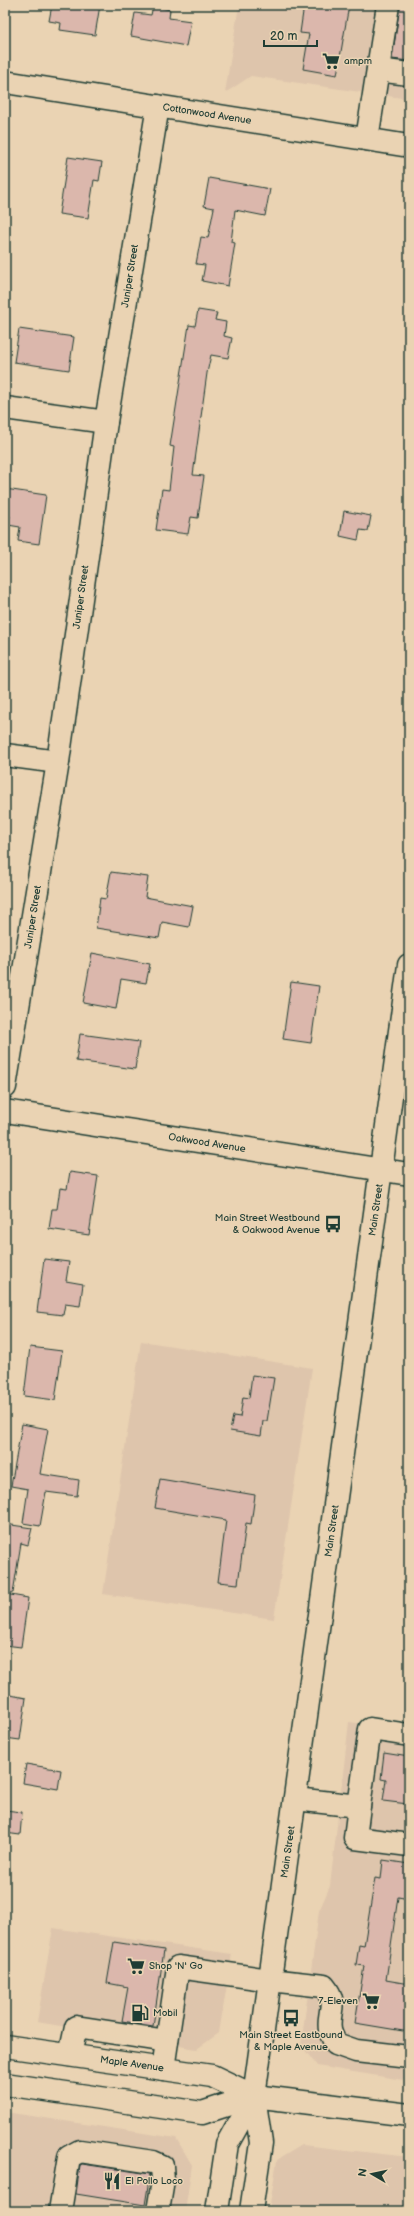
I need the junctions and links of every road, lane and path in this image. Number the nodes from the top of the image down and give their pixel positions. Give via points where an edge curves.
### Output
1 (388, 5) edge
2 (378, 70) junction
3 (409, 74) edge
4 (5, 82) edge
5 (158, 106) junction
6 (367, 139) junction
7 (409, 146) edge
8 (5, 408) edge
9 (106, 422) junction
10 (5, 755) edge
11 (58, 762) junction
12 (409, 965) edge
13 (407, 990) edge
14 (5, 1087) edge
15 (5, 1111) edge
16 (382, 1170) junction
17 (409, 1174) edge
18 (409, 1735) edge
19 (295, 1799) junction
20 (359, 1806) junction
21 (409, 1845) edge
22 (270, 1980) junction
23 (167, 2041) junction
24 (5, 2046) edge
25 (70, 2055) junction
26 (409, 2057) edge
27 (163, 2069) junction
28 (5, 2084) edge
29 (254, 2096) junction
30 (409, 2115) edge
31 (60, 2211) edge
32 (158, 2211) edge
33 (217, 2211) edge
34 (251, 2211) edge

1 - 2 street
2 - 3 street
2 - 6 street
4 - 5 street, Cottonwood Avenue
5 - 6 street, Cottonwood Avenue
5 - 9 street, Juniper Street
6 - 7 street, Cottonwood Avenue
8 - 9 street
9 - 11 street, Juniper Street
10 - 11 street
11 - 14 street, Juniper Street
12 - 13 street, Main Street
13 - 16 street, Main Street
15 - 16 street, Oakwood Avenue
16 - 17 street, Oakwood Avenue
16 - 19 street, Main Street
18 - 20 street via 370,1729
19 - 20 street
19 - 22 street, Main Street
20 - 21 street via 354,1838
22 - 23 street via 178,1967
22 - 26 street via 324,1986 331,1994 333,2004 330,2030 336,2044 356,2051
22 - 29 street, Main Street
23 - 25 street via 76,2027
23 - 27 street
24 - 25 street, Maple Avenue
25 - 27 street, Maple Avenue
27 - 29 street, Maple Avenue via 212,2076
28 - 29 street, Maple Avenue via 202,2113
29 - 30 street, Maple Avenue
29 - 33 street, Main Street via 227,2144
29 - 34 street, Main Street via 261,2143
31 - 32 street via 69,2157 80,2151 153,2162 162,2166 164,2181

